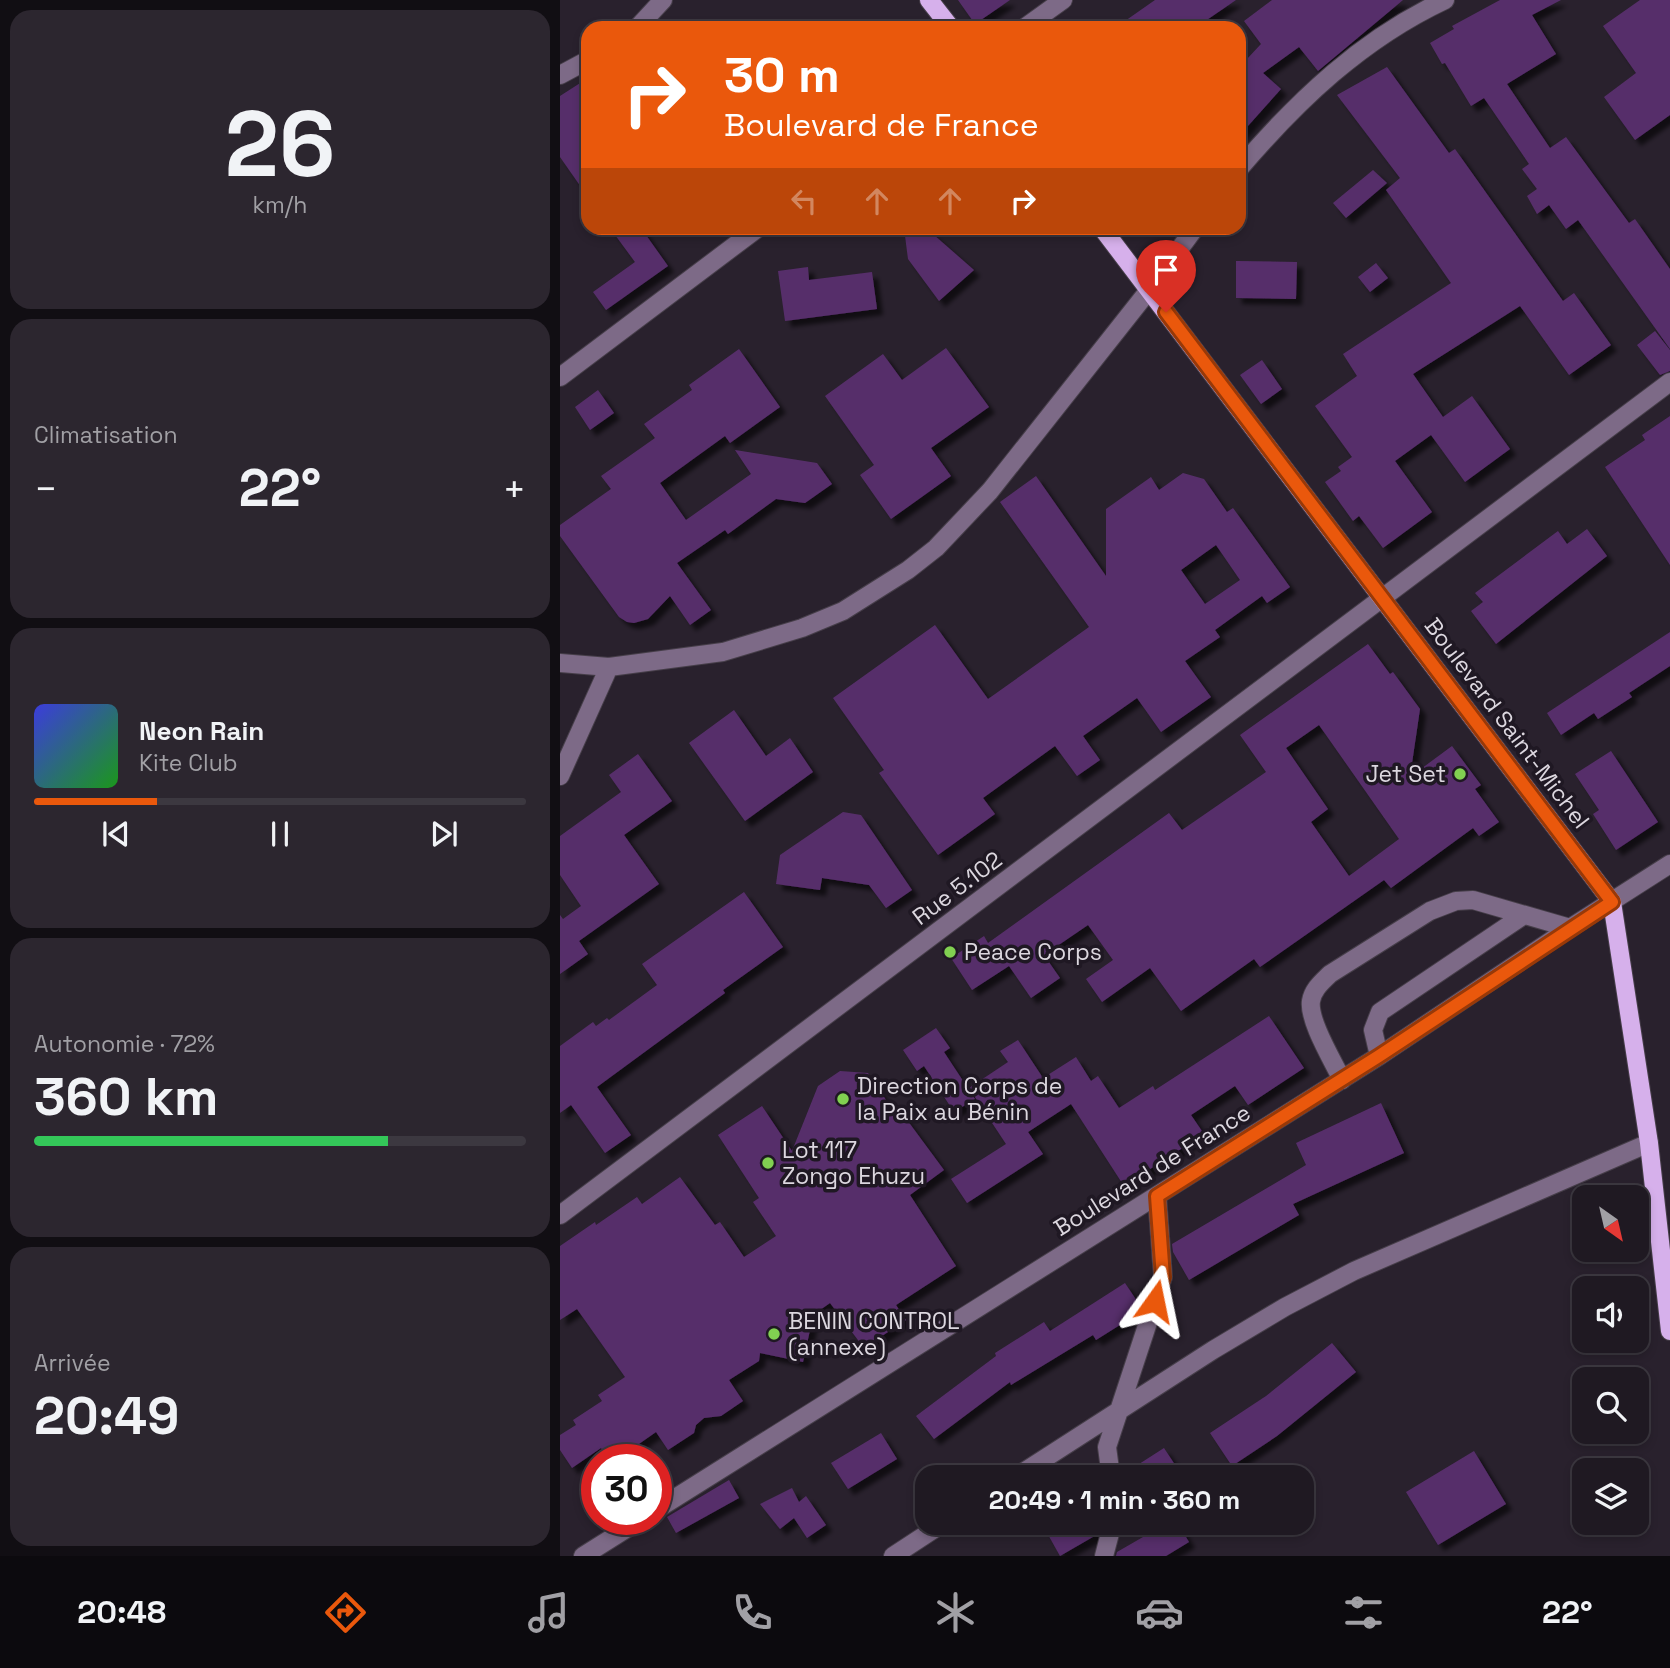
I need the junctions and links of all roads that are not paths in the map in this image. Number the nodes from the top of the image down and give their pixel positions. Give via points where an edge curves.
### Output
1 (663, 0) edge
2 (929, 0) edge
3 (1063, 0) edge
4 (1445, 0) edge
5 (644, 21) edge
6 (946, 21) edge
7 (1034, 21) edge
8 (581, 64) edge
9 (560, 75) edge
10 (1246, 161) edge
11 (749, 235) edge
12 (1107, 235) edge
13 (1190, 235) edge
14 (1149, 290) junction
15 (560, 377) edge
16 (1670, 382) edge
17 (1383, 599) junction
18 (560, 663) edge
19 (609, 667) junction
20 (560, 776) edge
21 (1670, 864) edge
22 (1612, 902) junction
23 (1524, 915) junction
24 (1570, 928) junction
25 (1379, 1056) junction
26 (1342, 1080) junction
27 (1649, 1143) junction
28 (1157, 1196) junction
29 (560, 1215) edge
30 (1670, 1331) edge
31 (1035, 1465) edge
32 (1109, 1465) edge
33 (672, 1500) edge
34 (616, 1535) edge
35 (925, 1535) edge
36 (1110, 1535) edge
37 (583, 1556) edge
38 (893, 1556) edge
39 (1104, 1556) edge

1 - 5 street
2 - 6 main road
3 - 7 street
4 - 10 street via 1365,46 1281,120
8 - 9 street
11 - 15 street
12 - 14 main road, Boulevard Saint-Michel
13 - 14 street
14 - 17 main road, Boulevard Saint-Michel
14 - 19 street via 990,491 936,548 908,570 843,611 765,641 723,652
16 - 17 street, Rue 5.102
17 - 22 main road, Boulevard Saint-Michel
17 - 29 street, Rue 5.102
18 - 19 street
19 - 20 street
21 - 22 street, Boulevard de France
22 - 24 street, Boulevard de France
22 - 27 main road, Boulevard Saint-Michel
23 - 24 street
23 - 25 street via 1380,1012 1373,1030
23 - 26 street via 1474,900 1456,901 1430,911 1330,974 1317,987 1312,1017
24 - 25 street, Boulevard de France
25 - 26 street, Boulevard de France
26 - 28 street, Boulevard de France
27 - 30 main road, Boulevard Saint-Michel
27 - 31 street via 1331,1283 1213,1350
28 - 32 street via 1163,1277 1107,1447
28 - 33 street, Boulevard de France
34 - 37 street
35 - 38 street
36 - 39 street

